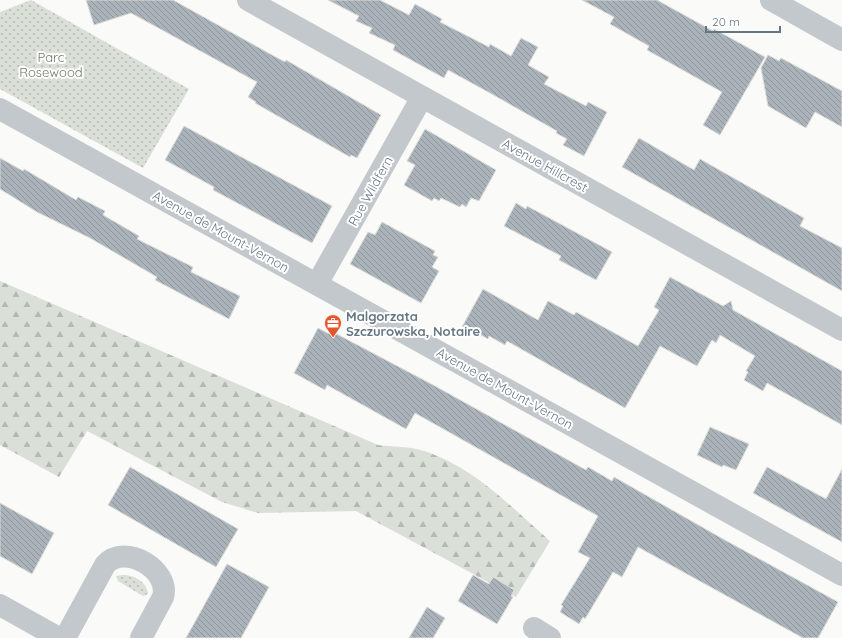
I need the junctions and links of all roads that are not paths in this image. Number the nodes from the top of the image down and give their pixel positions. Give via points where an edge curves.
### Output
1 (248, 0) edge
2 (771, 0) edge
3 (842, 40) edge
4 (422, 97) junction
5 (0, 109) edge
6 (317, 284) junction
7 (842, 330) edge
8 (842, 575) edge
9 (0, 605) edge
10 (59, 638) edge
11 (65, 638) edge
12 (141, 638) edge

1 - 4 street, Avenue Hillcrest
2 - 3 street
4 - 6 street, Rue Wildfern
4 - 7 street, Avenue Hillcrest
5 - 6 street, Avenue de Mount-Vernon
6 - 8 street, Avenue de Mount-Vernon
9 - 10 street
11 - 12 street via 105,565 118,556 135,559 152,568 165,590

